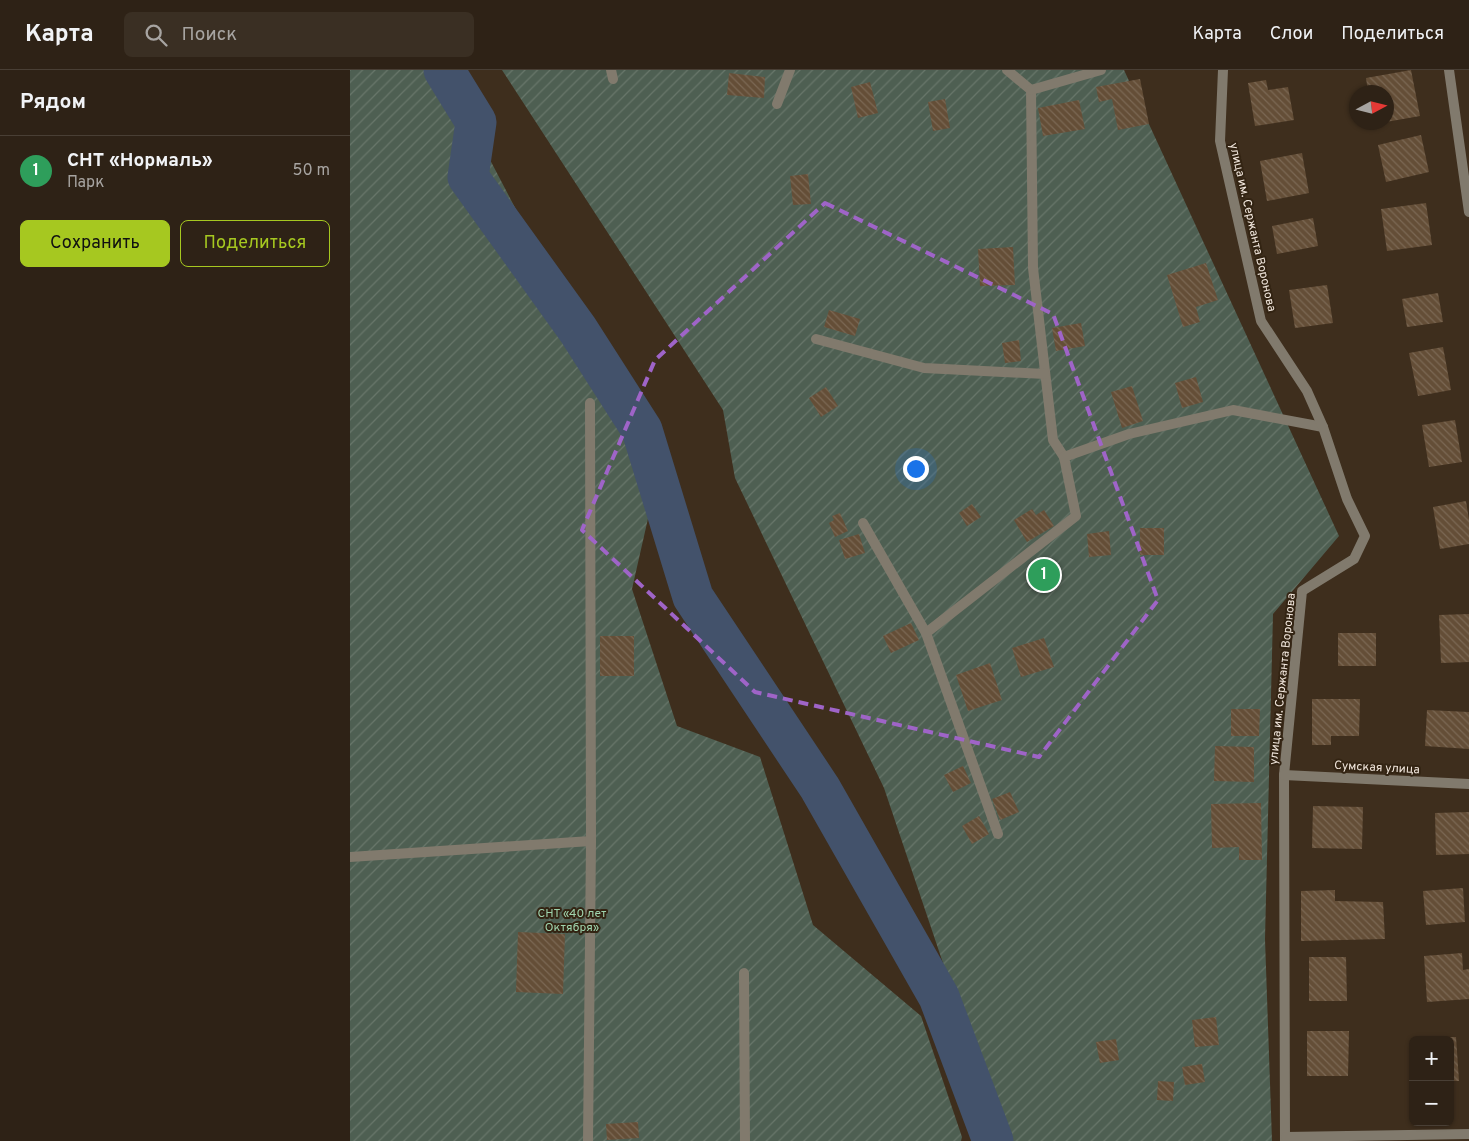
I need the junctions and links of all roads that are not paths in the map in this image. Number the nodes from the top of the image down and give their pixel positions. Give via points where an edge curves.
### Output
1 (790, 70) edge
2 (1007, 70) edge
3 (1101, 70) edge
4 (1223, 70) edge
5 (1449, 70) edge
6 (1031, 90) junction
7 (777, 104) dead end
8 (1469, 212) edge
9 (816, 338) dead end
10 (1045, 374) junction
11 (590, 403) dead end
12 (1323, 426) junction
13 (1064, 456) junction
14 (863, 523) dead end
15 (926, 633) junction
16 (1284, 775) junction
17 (1469, 784) edge
18 (998, 834) dead end
19 (591, 841) junction
20 (350, 857) edge
21 (744, 972) dead end
22 (1469, 1134) edge
23 (1285, 1139) edge
24 (588, 1141) edge
25 (745, 1141) edge

1 - 7 street
2 - 6 street
3 - 6 street
4 - 12 street, улица им. Сержанта Воронова via 1220,141 1260,321 1307,391
5 - 8 street
6 - 10 street via 1033,268
9 - 10 street via 924,368
10 - 13 street via 1053,440
11 - 19 street
12 - 13 street via 1233,410 1129,434
12 - 16 street, улица им. Сержанта Воронова via 1347,499 1365,536 1354,559 1302,591
13 - 15 street via 1076,516
14 - 15 street
15 - 18 street
16 - 17 street, Сумская улица
16 - 23 street, улица им. Сержанта Воронова
19 - 20 street
19 - 24 street
21 - 25 street
22 - 23 street

